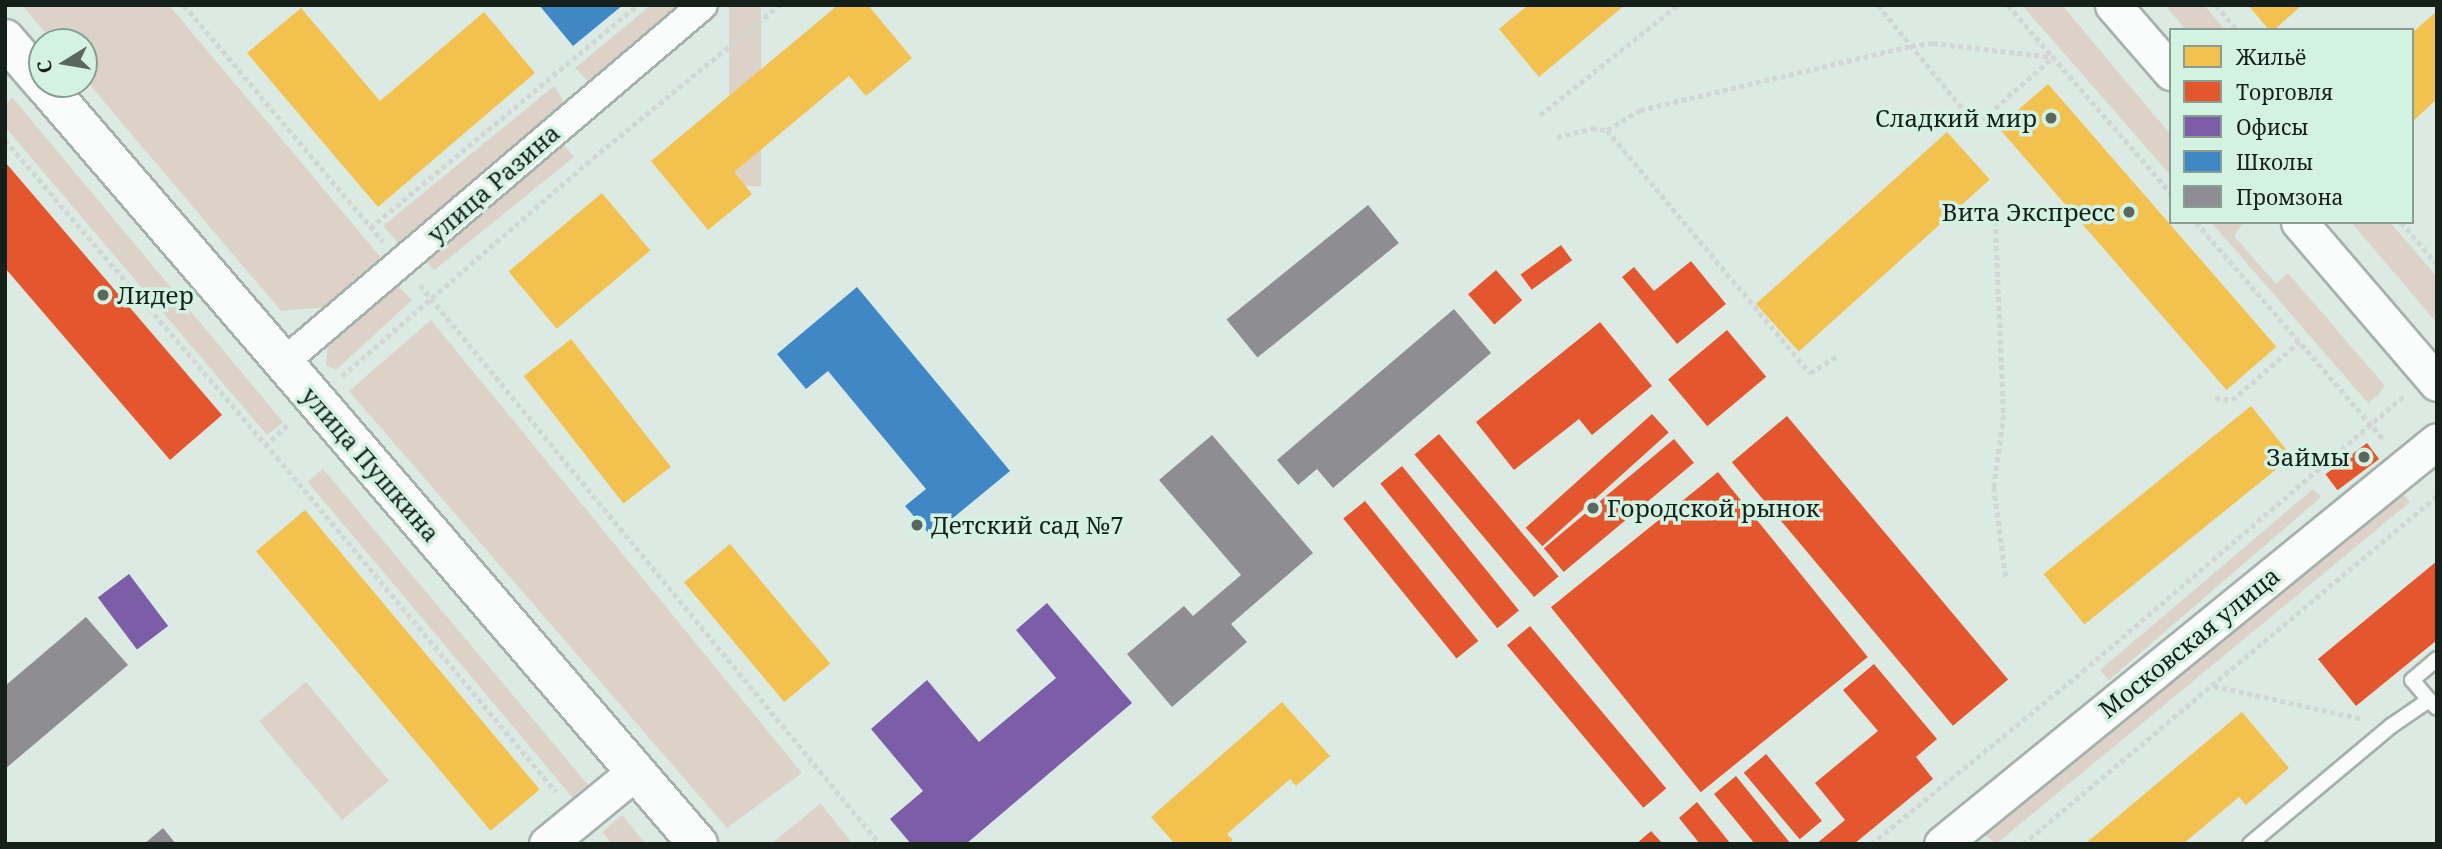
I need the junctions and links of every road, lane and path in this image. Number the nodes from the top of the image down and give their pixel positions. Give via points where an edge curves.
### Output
1 (184, 5) edge
2 (638, 5) edge
3 (703, 5) edge
4 (779, 5) edge
5 (1678, 5) edge
6 (1878, 5) edge
7 (2008, 5) edge
8 (2113, 5) edge
9 (2216, 5) edge
10 (2235, 28) edge
11 (5, 39) edge
12 (1911, 46) junction
13 (2053, 57) junction
14 (28, 66) edge
15 (2169, 70) edge
16 (56, 98) edge
17 (1540, 115) dead end
18 (1607, 130) junction
19 (1557, 137) dead end
20 (5, 140) edge
21 (2169, 191) edge
22 (1995, 212) dead end
23 (2198, 224) edge
24 (2301, 224) edge
25 (2403, 224) edge
26 (370, 228) junction
27 (402, 262) junction
28 (2437, 264) edge
29 (430, 298) junction
30 (2299, 342) junction
31 (1837, 356) dead end
32 (284, 362) junction
33 (2433, 379) edge
34 (2215, 398) dead end
35 (316, 400) junction
36 (2372, 426) junction
37 (2437, 441) edge
38 (265, 446) junction
39 (2406, 466) junction
40 (2436, 497) edge
41 (2006, 578) dead end
42 (2437, 659) edge
43 (2214, 686) junction
44 (2433, 704) edge
45 (2391, 726) junction
46 (636, 771) junction
47 (578, 819) junction
48 (1958, 839) edge
49 (547, 844) edge
50 (698, 844) edge
51 (880, 844) edge
52 (1871, 844) edge
53 (2023, 844) edge
54 (2250, 844) edge

1 - 26 path
2 - 26 path
3 - 27 street, улица Разина
4 - 29 path
5 - 17 path
6 - 12 path
7 - 13 path
8 - 15 street
9 - 10 path
11 - 14 main road, улица Пушкина
12 - 13 path via 1933,43
12 - 13 path via 1976,125
12 - 18 path via 1640,110
13 - 21 path
16 - 32 main road, улица Пушкина
18 - 19 path via 1592,128
18 - 31 path via 1810,373
20 - 38 path
22 - 41 path via 2004,415 1994,486
23 - 30 path
24 - 33 street
25 - 28 path
26 - 27 path
27 - 29 path
27 - 32 street, улица Разина
29 - 35 path
29 - 51 path
30 - 34 path via 2232,400
30 - 36 path
32 - 35 main road, улица Пушкина
33 - 36 path
35 - 38 path
35 - 46 main road, улица Пушкина
36 - 39 path
36 - 52 path
37 - 39 street, Московская улица
38 - 47 path
39 - 40 path
39 - 48 street, Московская улица
40 - 43 path
42 - 44 lane via 2412,680
43 - 45 path
43 - 53 path
44 - 45 lane
45 - 54 lane
46 - 47 street
46 - 50 main road, улица Пушкина
47 - 49 street

